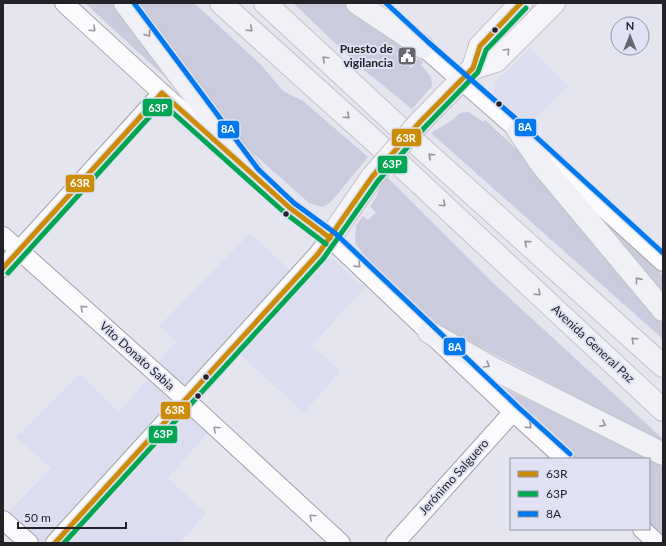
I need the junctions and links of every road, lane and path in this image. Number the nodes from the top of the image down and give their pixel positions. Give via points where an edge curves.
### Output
1 (64, 3) edge
2 (125, 3) edge
3 (221, 3) edge
4 (265, 3) edge
5 (357, 3) edge
6 (376, 3) edge
7 (521, 3) edge
8 (554, 3) edge
9 (423, 47) junction
10 (467, 75) junction
11 (162, 93) junction
12 (518, 130) junction
13 (253, 174) junction
14 (3, 236) edge
15 (330, 238) junction
16 (18, 251) junction
17 (663, 262) edge
18 (3, 268) edge
19 (663, 310) edge
20 (429, 332) junction
21 (663, 366) edge
22 (185, 399) junction
23 (663, 410) edge
24 (513, 412) junction
25 (663, 454) edge
26 (564, 458) edge
27 (3, 520) edge
28 (643, 530) edge
29 (29, 543) edge
30 (55, 543) edge
31 (341, 543) edge
32 (395, 543) edge
33 (657, 543) edge

1 -> 11 street
2 -> 13 highway
3 -> 23 highway, Avenida General Paz via 381,147
21 -> 4 highway
5 - 9 highway
6 - 9 street
7 - 10 main road via 480,46
10 -> 8 main road via 496,61
9 - 10 street
10 - 12 street
10 - 15 main road, bridge via 420,122 372,177
11 - 13 street
11 - 16 street
12 - 17 street
19 -> 12 highway via 542,165
13 - 15 street via 290,208
14 - 16 street, Vito Donato Sabia
15 -> 20 street
15 - 22 street
16 - 18 street
22 -> 16 street, Vito Donato Sabia
20 - 24 street
20 -> 25 highway via 494,369
22 - 30 street
31 -> 22 street, Vito Donato Sabia
24 -> 26 street
24 - 32 street, Jerónimo Salguero
27 - 29 street
28 - 33 street

